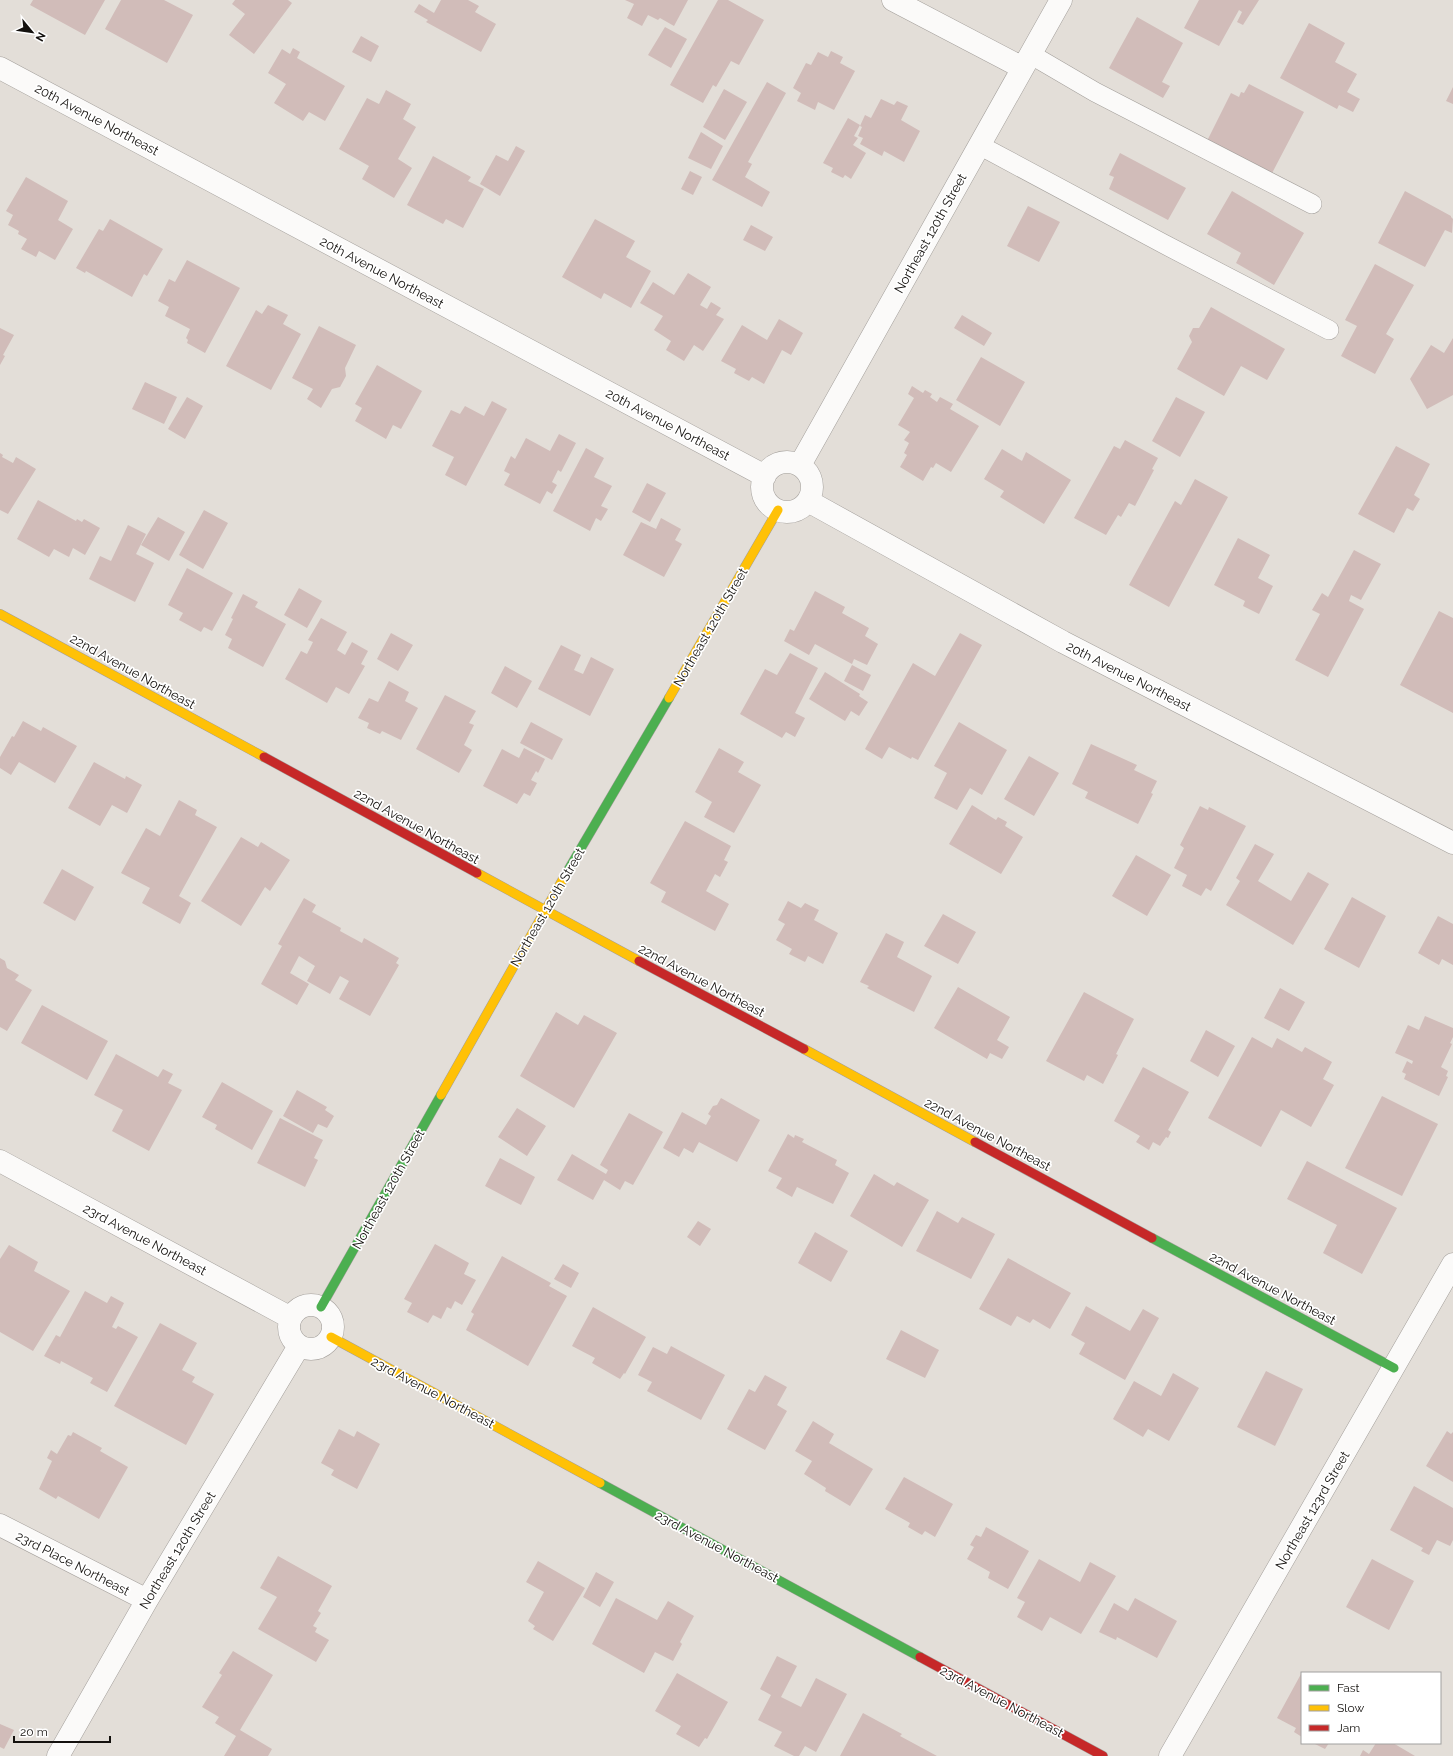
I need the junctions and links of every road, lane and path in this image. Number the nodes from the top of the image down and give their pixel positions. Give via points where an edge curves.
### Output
1 (893, 0) edge
2 (1061, 0) edge
3 (1026, 61) junction
4 (0, 68) edge
5 (979, 145) junction
6 (1312, 204) dead end
7 (1329, 330) dead end
8 (800, 465) junction
9 (765, 476) junction
10 (808, 502) junction
11 (778, 510) junction
12 (0, 614) edge
13 (1453, 844) edge
14 (545, 910) junction
15 (0, 1161) edge
16 (1453, 1264) edge
17 (321, 1307) junction
18 (291, 1318) junction
19 (331, 1337) junction
20 (299, 1346) junction
21 (1394, 1368) junction
22 (0, 1525) edge
23 (147, 1600) junction
24 (58, 1756) edge
25 (1103, 1756) edge
26 (1170, 1756) edge

1 - 3 street
2 - 3 street, Northeast 120th Street
3 - 5 street, Northeast 120th Street
3 - 6 lane via 1095,92
4 - 9 street, 20th Avenue Northeast
5 - 7 lane
5 - 8 street, Northeast 120th Street
8 - 9 street via 793,462 777,464
8 - 10 street via 811,482
9 - 11 street via 763,492 766,500
10 - 11 street via 794,511
10 - 13 street, 20th Avenue Northeast via 1063,642
11 - 14 street, Northeast 120th Street
12 - 14 street, 22nd Avenue Northeast
14 - 17 street, Northeast 120th Street
14 - 21 street, 22nd Avenue Northeast
15 - 18 street, 23rd Avenue Northeast
16 - 21 street, Northeast 123rd Street
17 - 18 street via 305,1305
17 - 19 street via 331,1316 333,1322
18 - 20 street via 288,1327
19 - 20 street via 321,1347 313,1350
19 - 25 street, 23rd Avenue Northeast
20 - 23 street, Northeast 120th Street
21 - 26 street, Northeast 123rd Street
22 - 23 street, 23rd Place Northeast
23 - 24 street, Northeast 120th Street

